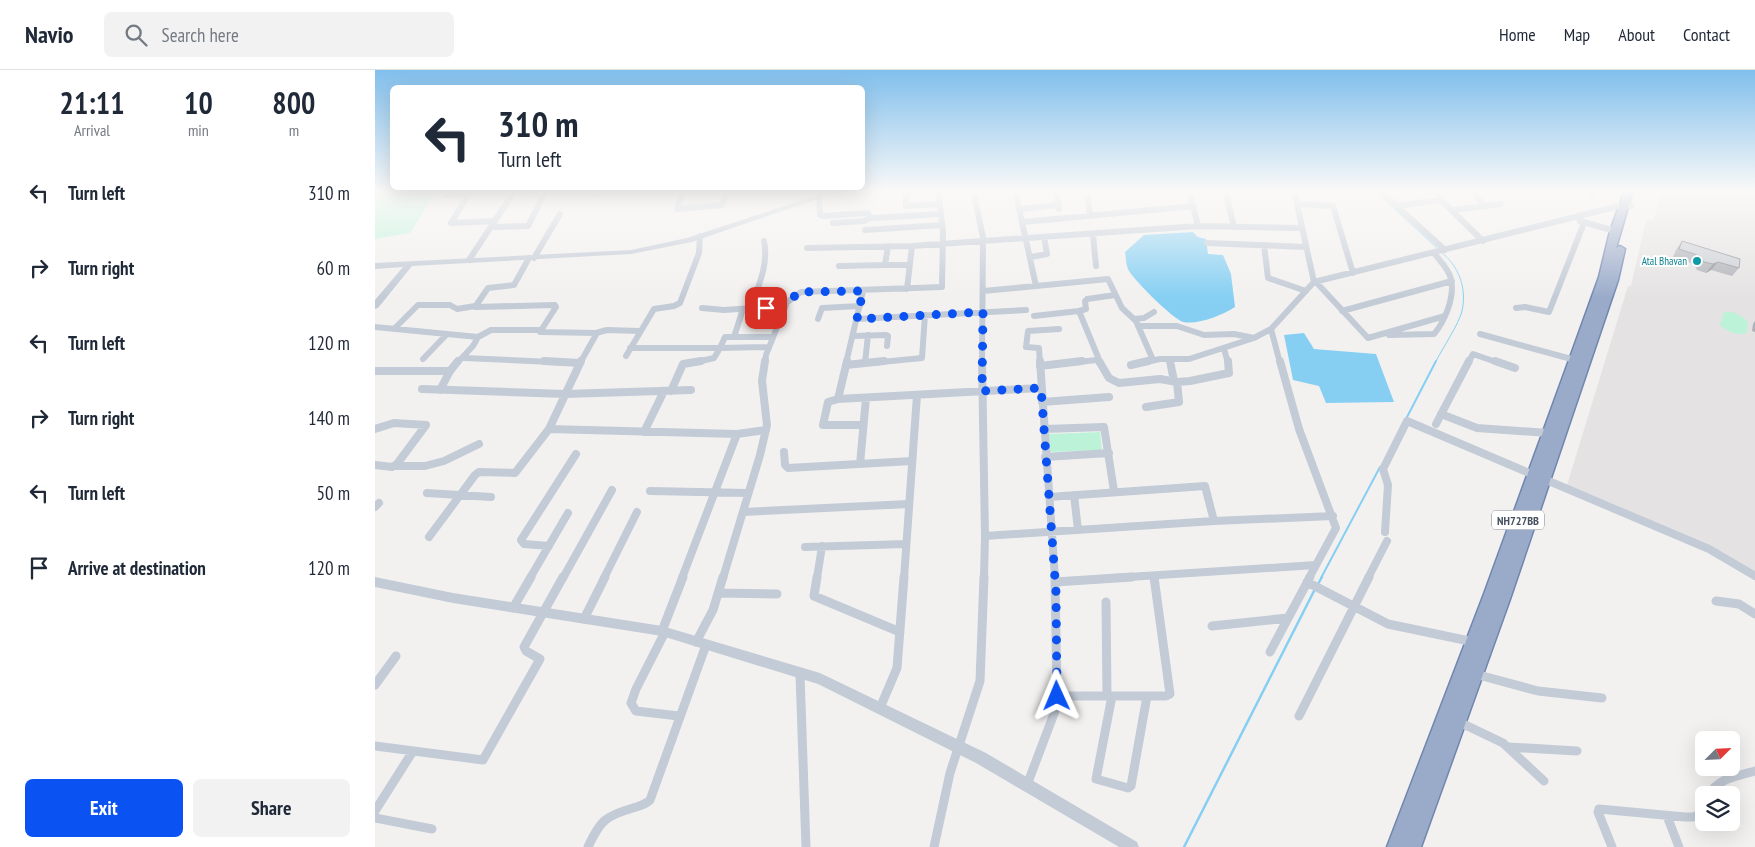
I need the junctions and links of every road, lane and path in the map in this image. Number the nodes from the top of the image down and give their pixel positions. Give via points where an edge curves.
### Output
1 (491, 226) edge
2 (552, 226) edge
3 (730, 226) edge
4 (924, 226) edge
5 (942, 226) edge
6 (980, 226) edge
7 (1024, 226) edge
8 (1195, 226) edge
9 (1207, 226) edge
10 (1339, 226) edge
11 (1416, 226) edge
12 (1468, 226) edge
13 (1537, 226) edge
14 (1582, 226) edge
15 (1599, 226) edge
16 (1617, 226) edge
17 (1624, 226) edge
18 (1234, 227) joint
19 (1302, 228) joint
20 (885, 229) joint
21 (865, 230) dead end
22 (1615, 231) junction
23 (1093, 234) junction
24 (701, 236) junction
25 (1044, 237) junction
26 (1026, 238) junction
27 (764, 241) dead end
28 (983, 241) junction
29 (1483, 241) junction
30 (943, 244) junction
31 (1207, 244) dead end
32 (1264, 245) junction
33 (888, 246) junction
34 (912, 246) junction
35 (1306, 247) junction
36 (807, 248) dead end
37 (1440, 251) junction
38 (1031, 257) junction
39 (531, 258) junction
40 (469, 260) junction
41 (885, 265) junction
42 (909, 265) junction
43 (375, 266) edge
44 (407, 266) junction
45 (839, 266) dead end
46 (1096, 266) dead end
47 (1353, 273) junction
48 (1452, 281) junction
49 (1315, 282) junction
50 (1036, 286) junction
51 (907, 289) junction
52 (863, 291) junction
53 (983, 291) junction
54 (1306, 291) junction
55 (1115, 295) junction
56 (786, 305) junction
57 (375, 306) edge
58 (475, 306) junction
59 (860, 306) junction
60 (702, 308) dead end
61 (1516, 308) dead end
62 (746, 309) junction
63 (1026, 310) dead end
64 (1079, 311) junction
65 (1342, 311) junction
66 (983, 312) junction
67 (1154, 312) dead end
68 (925, 315) junction
69 (1034, 316) dead end
70 (1445, 316) junction
71 (882, 317) junction
72 (818, 319) dead end
73 (857, 319) junction
74 (1134, 319) junction
75 (1138, 326) junction
76 (375, 327) edge
77 (394, 329) junction
78 (1059, 329) dead end
79 (1271, 329) junction
80 (540, 330) junction
81 (639, 331) junction
82 (596, 333) junction
83 (447, 334) junction
84 (1480, 334) dead end
85 (868, 335) junction
86 (881, 335) junction
87 (1379, 335) junction
88 (853, 336) junction
89 (734, 337) junction
90 (773, 337) junction
91 (478, 338) junction
92 (1254, 338) junction
93 (887, 346) dead end
94 (769, 347) junction
95 (630, 348) junction
96 (720, 348) junction
97 (1224, 349) junction
98 (625, 356) dead end
99 (463, 358) junction
100 (423, 359) dead end
101 (1097, 359) junction
102 (1170, 359) junction
103 (1153, 360) junction
104 (1575, 360) junction
105 (865, 363) junction
106 (580, 364) junction
107 (846, 365) junction
108 (1131, 365) dead end
109 (1040, 366) junction
110 (1515, 368) dead end
111 (375, 371) edge
112 (450, 371) junction
113 (1175, 382) junction
114 (1041, 388) junction
115 (422, 389) dead end
116 (440, 390) junction
117 (691, 390) dead end
118 (667, 391) junction
119 (982, 391) junction
120 (565, 394) junction
121 (917, 395) junction
122 (1109, 397) dead end
123 (866, 398) junction
124 (838, 400) junction
125 (1042, 402) junction
126 (1146, 407) dead end
127 (1441, 414) junction
128 (1436, 424) dead end
129 (863, 425) junction
130 (375, 429) edge
131 (549, 429) junction
132 (1044, 429) junction
133 (766, 430) junction
134 (644, 432) junction
135 (1549, 432) junction
136 (737, 434) junction
137 (479, 444) dead end
138 (784, 452) dead end
139 (576, 454) dead end
140 (1109, 454) junction
141 (1045, 457) junction
142 (912, 461) junction
143 (860, 464) junction
144 (375, 465) edge
145 (395, 466) junction
146 (1539, 477) junction
147 (612, 490) dead end
148 (1114, 491) junction
149 (650, 492) dead end
150 (715, 492) junction
151 (427, 493) dead end
152 (748, 493) junction
153 (459, 495) junction
154 (1074, 495) junction
155 (491, 497) dead end
156 (1049, 497) junction
157 (909, 504) junction
158 (637, 512) dead end
159 (743, 512) junction
160 (568, 513) dead end
161 (1333, 516) junction
162 (1215, 521) junction
163 (1078, 530) junction
164 (1051, 532) junction
165 (985, 536) junction
166 (429, 537) dead end
167 (906, 544) junction
168 (549, 546) junction
169 (822, 546) junction
170 (805, 547) dead end
171 (1316, 565) junction
172 (1154, 576) junction
173 (1755, 576) edge
174 (375, 582) edge
175 (1055, 582) junction
176 (1312, 585) junction
177 (718, 593) junction
178 (777, 594) dead end
179 (1715, 601) dead end
180 (1106, 602) dead end
181 (1353, 606) junction
182 (513, 608) junction
183 (544, 613) junction
184 (1755, 614) edge
185 (1288, 618) junction
186 (584, 619) junction
187 (1212, 626) dead end
188 (663, 632) junction
189 (900, 632) junction
190 (1480, 643) junction
191 (701, 644) junction
192 (1270, 652) dead end
193 (396, 656) dead end
194 (800, 674) junction
195 (1475, 674) junction
196 (375, 685) edge
197 (1057, 696) junction
198 (1109, 696) junction
199 (1147, 696) junction
200 (1602, 698) dead end
201 (880, 708) junction
202 (679, 716) junction
203 (1299, 716) dead end
204 (1457, 722) junction
205 (375, 746) edge
206 (957, 747) junction
207 (1509, 747) junction
208 (413, 751) junction
209 (1577, 751) dead end
210 (1755, 771) edge
211 (1544, 781) dead end
212 (1027, 785) junction
213 (1714, 786) edge
214 (375, 811) edge
215 (1667, 816) junction
216 (1695, 816) edge
217 (375, 818) edge
218 (432, 828) dead end
219 (588, 847) edge
220 (806, 847) edge
221 (934, 847) edge
222 (1132, 847) edge
223 (1395, 847) edge
224 (1412, 847) edge
225 (1613, 847) edge
226 (1679, 847) edge

1 - 40 street
2 - 39 street
3 - 24 street
4 - 20 street
5 - 30 street
6 - 28 street
7 - 26 street
8 - 23 street
9 - 18 street
10 - 47 street
11 - 37 street
12 - 29 street
13 - 29 street
14 - 61 street via 1549,312
15 - 22 street
16 - 22 highway, NH727BB
17 - 146 highway, NH727BB via 1613,280
18 - 19 street
19 - 35 street
20 - 21 street
22 - 104 highway, NH727BB via 1604,277
23 - 25 street
23 - 46 street
24 - 39 street via 631,252
24 - 81 street via 699,253 680,303 654,309
25 - 26 street
25 - 38 street via 1047,254
26 - 28 street
26 - 38 street
27 - 62 street via 764,265
28 - 30 street
28 - 53 street
29 - 37 street
30 - 34 street
30 - 51 street via 943,287
31 - 32 street
32 - 35 street
32 - 54 street via 1268,278
33 - 34 street
33 - 36 street
33 - 41 street
34 - 42 street
35 - 49 street
37 - 47 street
37 - 48 street
38 - 50 street
39 - 40 street
39 - 58 street via 514,285 488,288
40 - 44 street
41 - 42 street
41 - 45 street
42 - 51 street
43 - 44 street
44 - 57 street
47 - 49 street
48 - 65 street
48 - 70 street
49 - 54 street
49 - 65 street
50 - 53 street
50 - 55 street via 1106,278
51 - 52 street
52 - 56 street via 799,292
52 - 59 street
53 - 66 street
54 - 79 street
55 - 64 street via 1087,299 1087,308
55 - 74 street via 1122,308
56 - 62 street
56 - 90 street
58 - 77 street via 457,309 450,305 418,305
58 - 80 street via 556,305
59 - 72 street via 822,308
59 - 73 street
60 - 62 street
62 - 89 street
63 - 66 street
64 - 69 street
64 - 101 street
65 - 87 street via 1366,338
66 - 68 street
66 - 119 street
67 - 74 street
68 - 71 street
68 - 105 street via 922,358
70 - 87 street
70 - 87 street via 1434,334
71 - 73 street
71 - 86 street
73 - 88 street
74 - 75 street
75 - 92 street via 1177,326 1205,335 1234,334
75 - 103 street
76 - 77 street
77 - 83 street
78 - 109 street via 1027,331 1027,347 1039,348
79 - 92 street
79 - 161 street via 1299,429
80 - 82 street via 542,333
80 - 91 street via 491,330
81 - 82 street
81 - 95 street
82 - 106 street
83 - 91 street
83 - 100 street
84 - 104 street
85 - 86 street
85 - 88 street
85 - 105 street
86 - 93 street via 888,336
88 - 107 street
89 - 90 street
89 - 96 street via 725,337
90 - 94 street
91 - 99 street
92 - 97 street
94 - 96 street
94 - 133 street via 762,381
95 - 96 street
95 - 98 street
96 - 118 street via 714,358 683,364
97 - 102 street via 1189,359
97 - 113 street via 1229,373
99 - 106 street
99 - 112 street
101 - 109 street
101 - 113 street via 1109,378 1119,383 1160,379
102 - 103 street
102 - 113 street
103 - 108 street
104 - 135 highway, NH727BB
105 - 107 street
106 - 120 street
107 - 124 street
109 - 114 street
110 - 127 street via 1473,354
111 - 112 street
112 - 116 street
113 - 126 street via 1179,402
114 - 119 street
114 - 125 street
115 - 116 street
116 - 120 street
117 - 118 street
118 - 120 street
118 - 134 street
119 - 121 street
119 - 165 street
120 - 131 street
121 - 123 street
121 - 142 street
122 - 125 street
123 - 124 street
123 - 129 street
124 - 129 street via 828,402 824,426
125 - 132 street
127 - 128 street
127 - 135 street via 1477,428
129 - 143 street
130 - 145 street via 394,423 425,423
131 - 134 street
131 - 153 street via 515,473 477,473
132 - 140 street via 1104,426
132 - 141 street
133 - 136 street
133 - 152 street
134 - 136 street
135 - 146 highway, NH727BB
136 - 150 street
137 - 145 street via 444,461 425,466
138 - 143 street via 788,468
139 - 168 street via 521,540 524,544
140 - 141 street
140 - 148 street
141 - 156 street
142 - 143 street
142 - 157 street
144 - 145 street
146 - 173 street via 1709,549
146 - 181 street via 1407,421 1383,468 1388,485 1386,536
146 - 190 highway, NH727BB
147 - 183 street
148 - 154 street
148 - 162 street via 1206,487
149 - 150 street
150 - 152 street
150 - 188 street
151 - 153 street
152 - 159 street
153 - 155 street
153 - 166 street
154 - 156 street
154 - 163 street
156 - 164 street
157 - 159 street
157 - 167 street
158 - 186 street
159 - 177 street
160 - 168 street
161 - 162 street
161 - 171 street via 1335,531
162 - 163 street
163 - 164 street
164 - 165 street
164 - 175 street
165 - 206 street via 980,684
167 - 169 street
167 - 189 street
168 - 182 street
169 - 170 street
169 - 189 street via 815,596
171 - 172 street
171 - 176 street
172 - 175 street
172 - 199 street via 1171,691 1166,696
174 - 182 street
175 - 197 street
176 - 181 street
176 - 185 street
177 - 178 street
177 - 191 street
179 - 184 street via 1739,604
180 - 198 street
181 - 190 street via 1388,624
181 - 203 street
182 - 183 street
183 - 186 street
183 - 208 street via 524,647 540,659 483,760
185 - 187 street
185 - 192 street
186 - 188 street
188 - 191 street
188 - 202 street via 631,703 635,711
189 - 201 street via 897,668
190 - 195 highway, NH727BB
190 - 223 highway, NH727BB
191 - 194 street
191 - 202 street
193 - 196 street
194 - 201 street via 820,679
194 - 220 street
195 - 200 street via 1538,691
195 - 204 highway, NH727BB
197 - 198 street
197 - 212 street via 1055,711
198 - 199 street
198 - 199 street via 1096,780 1128,788 1131,786
201 - 206 street
202 - 219 street via 650,800 604,818
204 - 207 street
204 - 224 highway, NH727BB
205 - 208 street
206 - 212 street
206 - 221 street via 942,800
207 - 209 street
207 - 211 street
208 - 214 street
210 - 213 street
212 - 222 street
215 - 216 street
215 - 225 street via 1599,809
215 - 226 street
217 - 218 street

